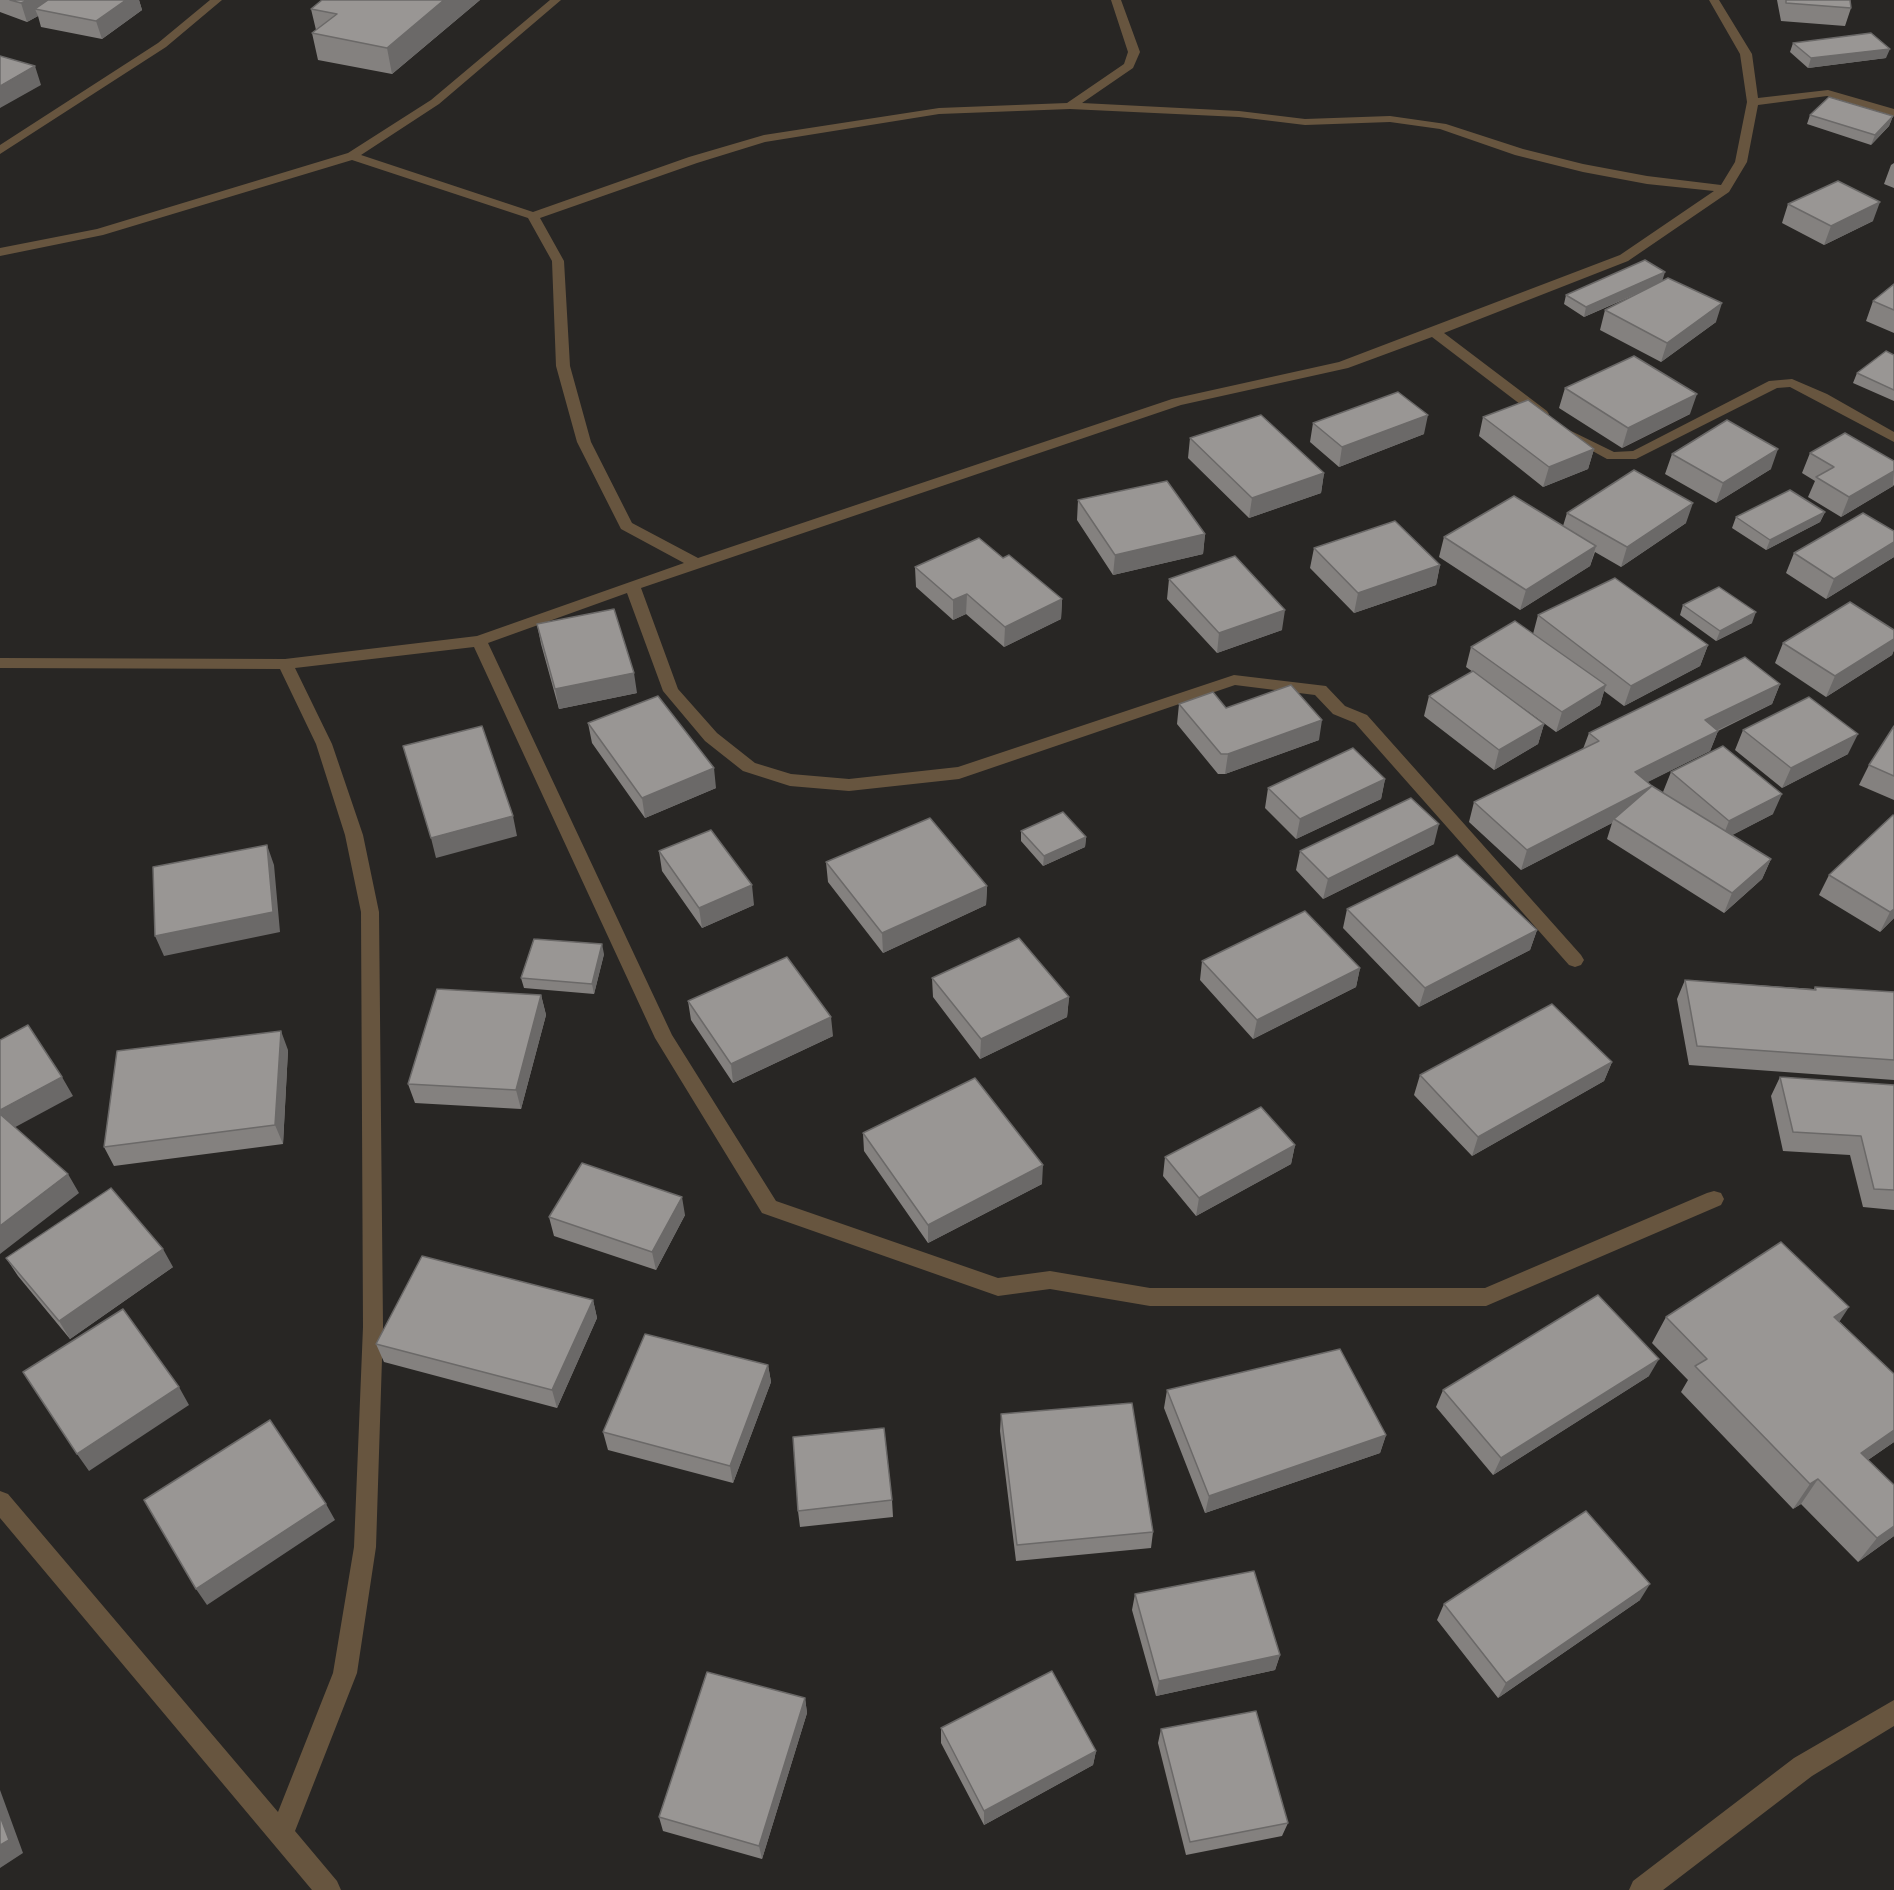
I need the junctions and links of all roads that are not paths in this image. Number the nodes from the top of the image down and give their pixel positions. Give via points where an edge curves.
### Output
1 (218, 0) edge
2 (555, 0) edge
3 (1116, 0) edge
4 (1714, 0) edge
5 (1753, 102) junction
6 (1070, 106) junction
7 (1894, 113) edge
8 (0, 150) edge
9 (352, 156) junction
10 (1725, 189) junction
11 (533, 216) junction
12 (0, 252) edge
13 (1434, 332) junction
14 (1894, 438) edge
15 (698, 564) junction
16 (632, 586) junction
17 (479, 641) junction
18 (0, 663) edge
19 (285, 664) junction
20 (1575, 960) dead end
21 (1714, 1199) dead end
22 (0, 1501) edge
23 (1894, 1713) edge
24 (281, 1834) junction
25 (328, 1890) edge
26 (1642, 1890) edge

1 - 8 street via 162,45
2 - 9 street via 435,102
3 - 6 street via 1134,52 1129,66
4 - 5 street via 1746,54
5 - 7 street via 1828,93
5 - 10 street via 1741,162
6 - 10 street via 1239,114 1305,122 1390,118 1442,126 1583,168
6 - 11 street via 939,111 764,139
9 - 11 street
9 - 12 street via 99,232
10 - 13 street via 1624,258
11 - 15 street via 558,261 563,366 584,442 626,526
13 - 14 street via 1575,438 1612,456 1636,455 1773,384 1792,383
13 - 15 street via 1342,365 1177,402
15 - 16 street
16 - 17 street
16 - 20 street via 671,691 711,737 749,766 790,780 849,785 959,773 1234,680 1320,690 1339,710 1361,719
17 - 19 street
17 - 21 street via 664,1038 770,1207 998,1287 1050,1280 1150,1297 1486,1297
18 - 19 street
19 - 24 street via 324,744 354,835 370,912 373,1327 365,1546 345,1673
22 - 24 street
23 - 26 street via 1803,1767
24 - 25 street

